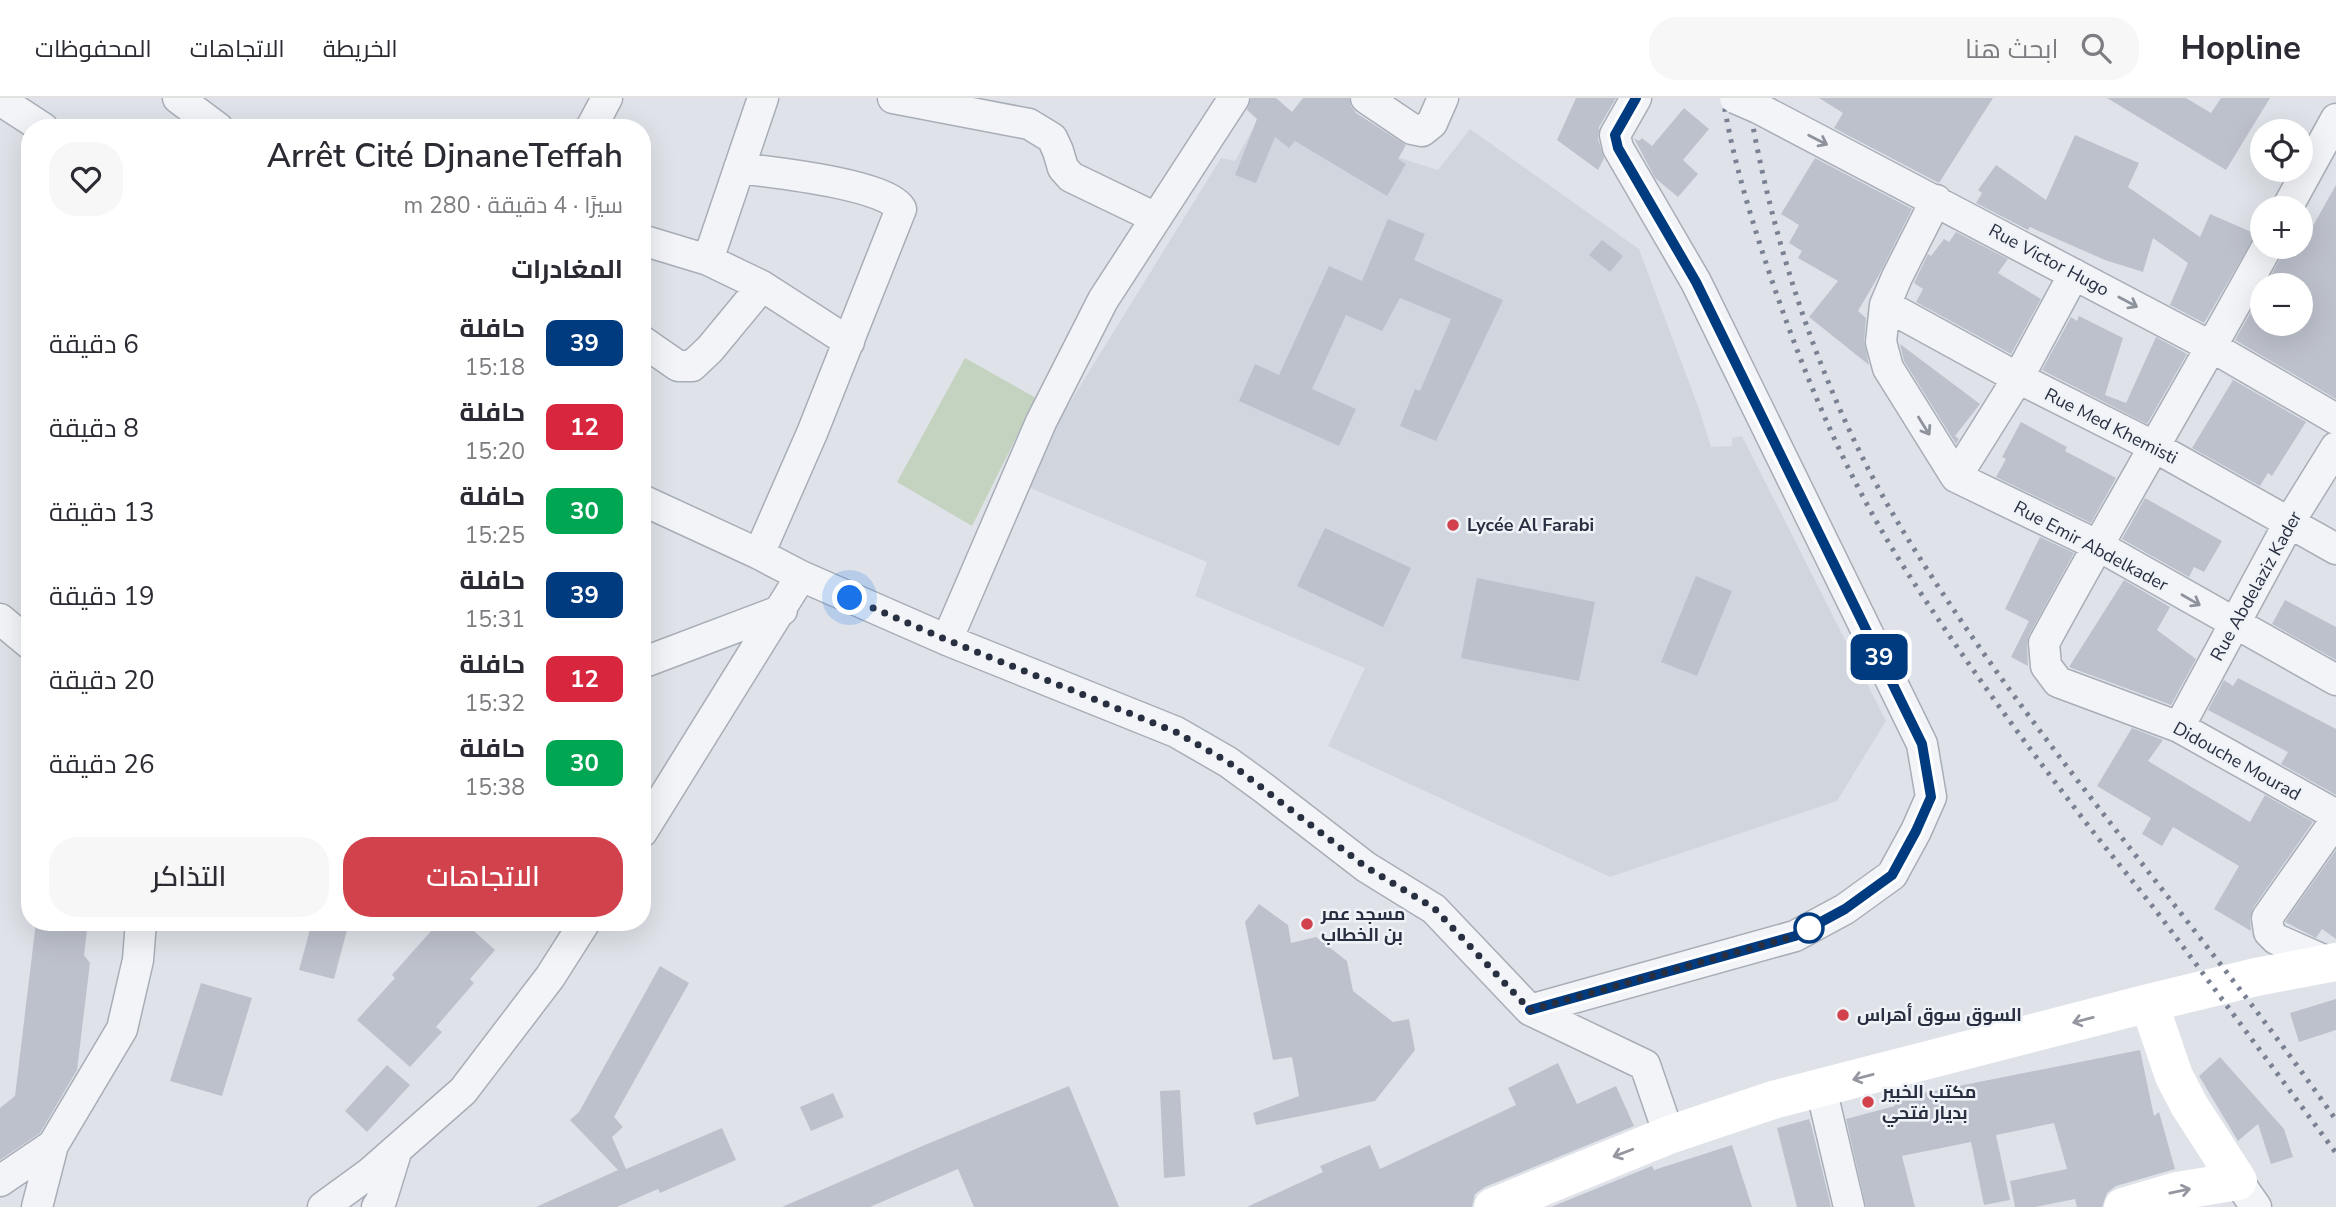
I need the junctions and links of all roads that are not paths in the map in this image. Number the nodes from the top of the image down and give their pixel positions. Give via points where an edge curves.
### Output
1 (178, 98) edge
2 (607, 98) edge
3 (762, 98) edge
4 (893, 98) edge
5 (1234, 98) edge
6 (1367, 98) edge
7 (1443, 98) edge
8 (1636, 98) edge
9 (0, 100) edge
10 (1746, 103) edge
11 (1790, 110) edge
12 (2336, 118) edge
13 (29, 119) edge
14 (206, 119) edge
15 (596, 119) edge
16 (739, 167) junction
17 (2294, 196) edge
18 (1936, 200) junction
19 (1156, 218) junction
20 (651, 243) edge
21 (2260, 259) edge
22 (708, 260) junction
23 (2074, 274) junction
24 (762, 286) junction
25 (1885, 305) junction
26 (849, 342) junction
27 (651, 347) edge
28 (2212, 347) junction
29 (2018, 378) junction
30 (2336, 419) edge
31 (2153, 446) junction
32 (2336, 447) edge
33 (1956, 477) junction
34 (651, 504) edge
35 (2290, 521) junction
36 (2097, 545) junction
37 (2336, 549) edge
38 (759, 554) junction
39 (801, 576) junction
40 (782, 610) junction
41 (0, 619) edge
42 (2234, 625) junction
43 (21, 636) edge
44 (947, 640) junction
45 (651, 660) edge
46 (2336, 680) edge
47 (2179, 727) junction
48 (651, 818) edge
49 (2336, 818) edge
50 (140, 931) edge
51 (579, 931) edge
52 (2333, 962) edge
53 (2149, 1003) junction
54 (1530, 1010) junction
55 (1821, 1088) junction
56 (1669, 1135) junction
57 (53, 1145) junction
58 (397, 1149) junction
59 (0, 1181) edge
60 (2247, 1194) edge
61 (37, 1207) edge
62 (323, 1207) edge
63 (377, 1207) edge
64 (1493, 1207) edge
65 (1849, 1207) edge
66 (2123, 1207) edge

1 - 14 street
2 - 15 street
3 - 16 street
4 - 19 street via 1029,124 1052,138 1063,168 1072,177
5 - 19 street
6 - 7 street via 1412,130 1422,131 1432,123
8 - 54 street via 1615,135 1618,148 1696,282 1922,744 1931,797 1892,875 1845,909 1795,936
9 - 13 street
10 - 11 street, Rue Victor Hugo
11 -> 18 street, Rue Victor Hugo
12 - 17 street
16 - 22 street
16 - 26 street via 829,180 899,205 899,220
18 - 23 street, Rue Victor Hugo
18 - 25 street
19 - 44 street via 1103,300 1041,422
20 - 22 street
21 - 28 street
22 - 24 street
23 -> 28 street, Rue Victor Hugo
23 - 29 street
24 - 26 street
24 - 27 street via 692,366 678,366
25 - 29 street, Rue Med Khemisti
25 -> 33 street via 1881,342 1888,368
26 - 38 street
28 - 30 street, Rue Victor Hugo
28 - 31 street
29 - 31 street, Rue Med Khemisti
29 - 33 street
31 - 35 street, Rue Med Khemisti
31 - 36 street
32 - 35 street, Rue Abdelaziz Kader
33 - 36 street, Rue Emir Abdelkader
34 - 38 street
35 - 37 street, Rue Med Khemisti
35 - 42 street, Rue Abdelaziz Kader
36 -> 42 street, Rue Emir Abdelkader
36 - 47 street, Didouche Mourad via 2043,643 2046,666 2057,682
38 - 39 street
39 - 40 street
39 - 44 street
40 - 45 street
40 - 48 street
41 - 43 street
42 - 46 street, Rue Emir Abdelkader
42 - 47 street, Rue Abdelaziz Kader
44 - 54 street via 1176,732 1228,762 1366,867 1434,908
47 - 49 street, Didouche Mourad
49 - 52 street via 2267,918 2269,932 2276,939
50 - 57 street via 122,1029
51 - 58 street via 463,1091
52 - 53 street
53 -> 55 street
53 - 60 street via 2174,1076
54 - 56 street via 1645,1065
55 - 56 street via 1731,1112
55 - 65 street
56 -> 64 street
57 - 59 street
57 - 61 street
58 - 62 street
58 - 63 street
66 -> 60 street via 2177,1191

